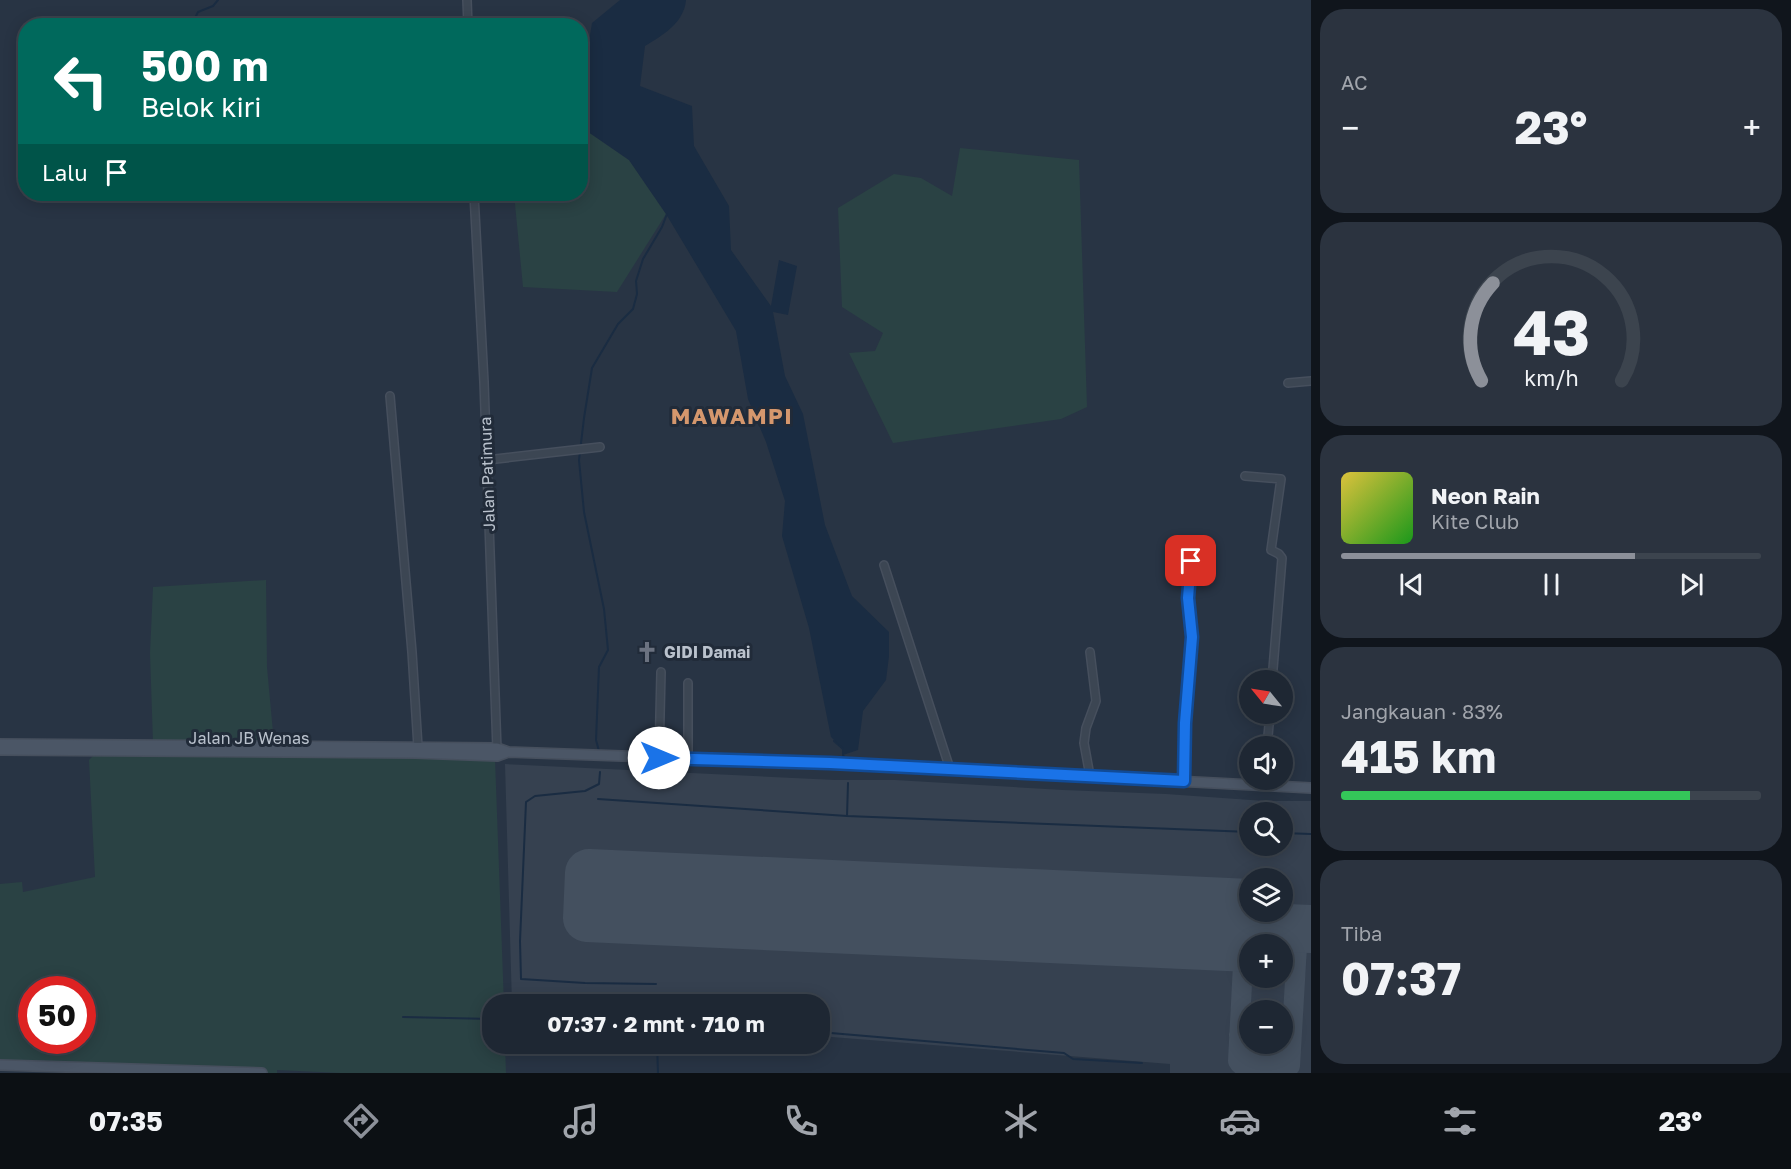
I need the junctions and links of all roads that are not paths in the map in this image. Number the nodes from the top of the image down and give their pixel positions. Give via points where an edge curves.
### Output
1 (467, 0) edge
2 (468, 18) edge
3 (474, 201) edge
4 (1311, 381) edge
5 (1287, 383) dead end
6 (390, 396) dead end
7 (600, 447) dead end
8 (487, 460) junction
9 (1245, 477) dead end
10 (1191, 561) dead end
11 (884, 565) dead end
12 (1090, 652) dead end
13 (1273, 670) edge
14 (661, 672) dead end
15 (688, 683) dead end
16 (0, 744) edge
17 (418, 747) junction
18 (45, 748) junction
19 (268, 749) junction
20 (0, 750) edge
21 (497, 752) junction
22 (659, 758) junction
23 (688, 758) junction
24 (950, 769) junction
25 (1090, 776) junction
26 (1184, 781) junction
27 (1239, 782) edge
28 (1293, 786) edge
29 (1311, 788) edge
30 (0, 1065) edge
31 (45, 1069) edge
32 (90, 1070) edge
33 (262, 1073) edge

1 - 2 street
3 - 8 street, Jalan Patimura
4 - 5 street
6 - 17 street
7 - 8 street
8 - 21 street, Jalan Patimura
9 - 13 street via 1281,479 1270,550 1282,556
10 - 26 street via 1188,598 1192,637
11 - 24 street
12 - 25 street via 1096,701 1084,743
14 - 22 street
15 - 23 street
16 - 18 main road, Jalan JB Wenas
17 - 19 main road, Jalan JB Wenas
17 - 21 main road, Jalan JB Wenas
18 - 19 main road, Jalan JB Wenas
18 - 20 main road, Jalan JB Wenas
19 - 21 main road, Jalan JB Wenas
21 - 22 main road
22 - 23 main road
23 - 24 main road
24 - 25 main road
25 - 26 main road
26 - 27 main road
28 - 29 main road
30 - 31 main road
31 - 32 main road
32 - 33 main road

